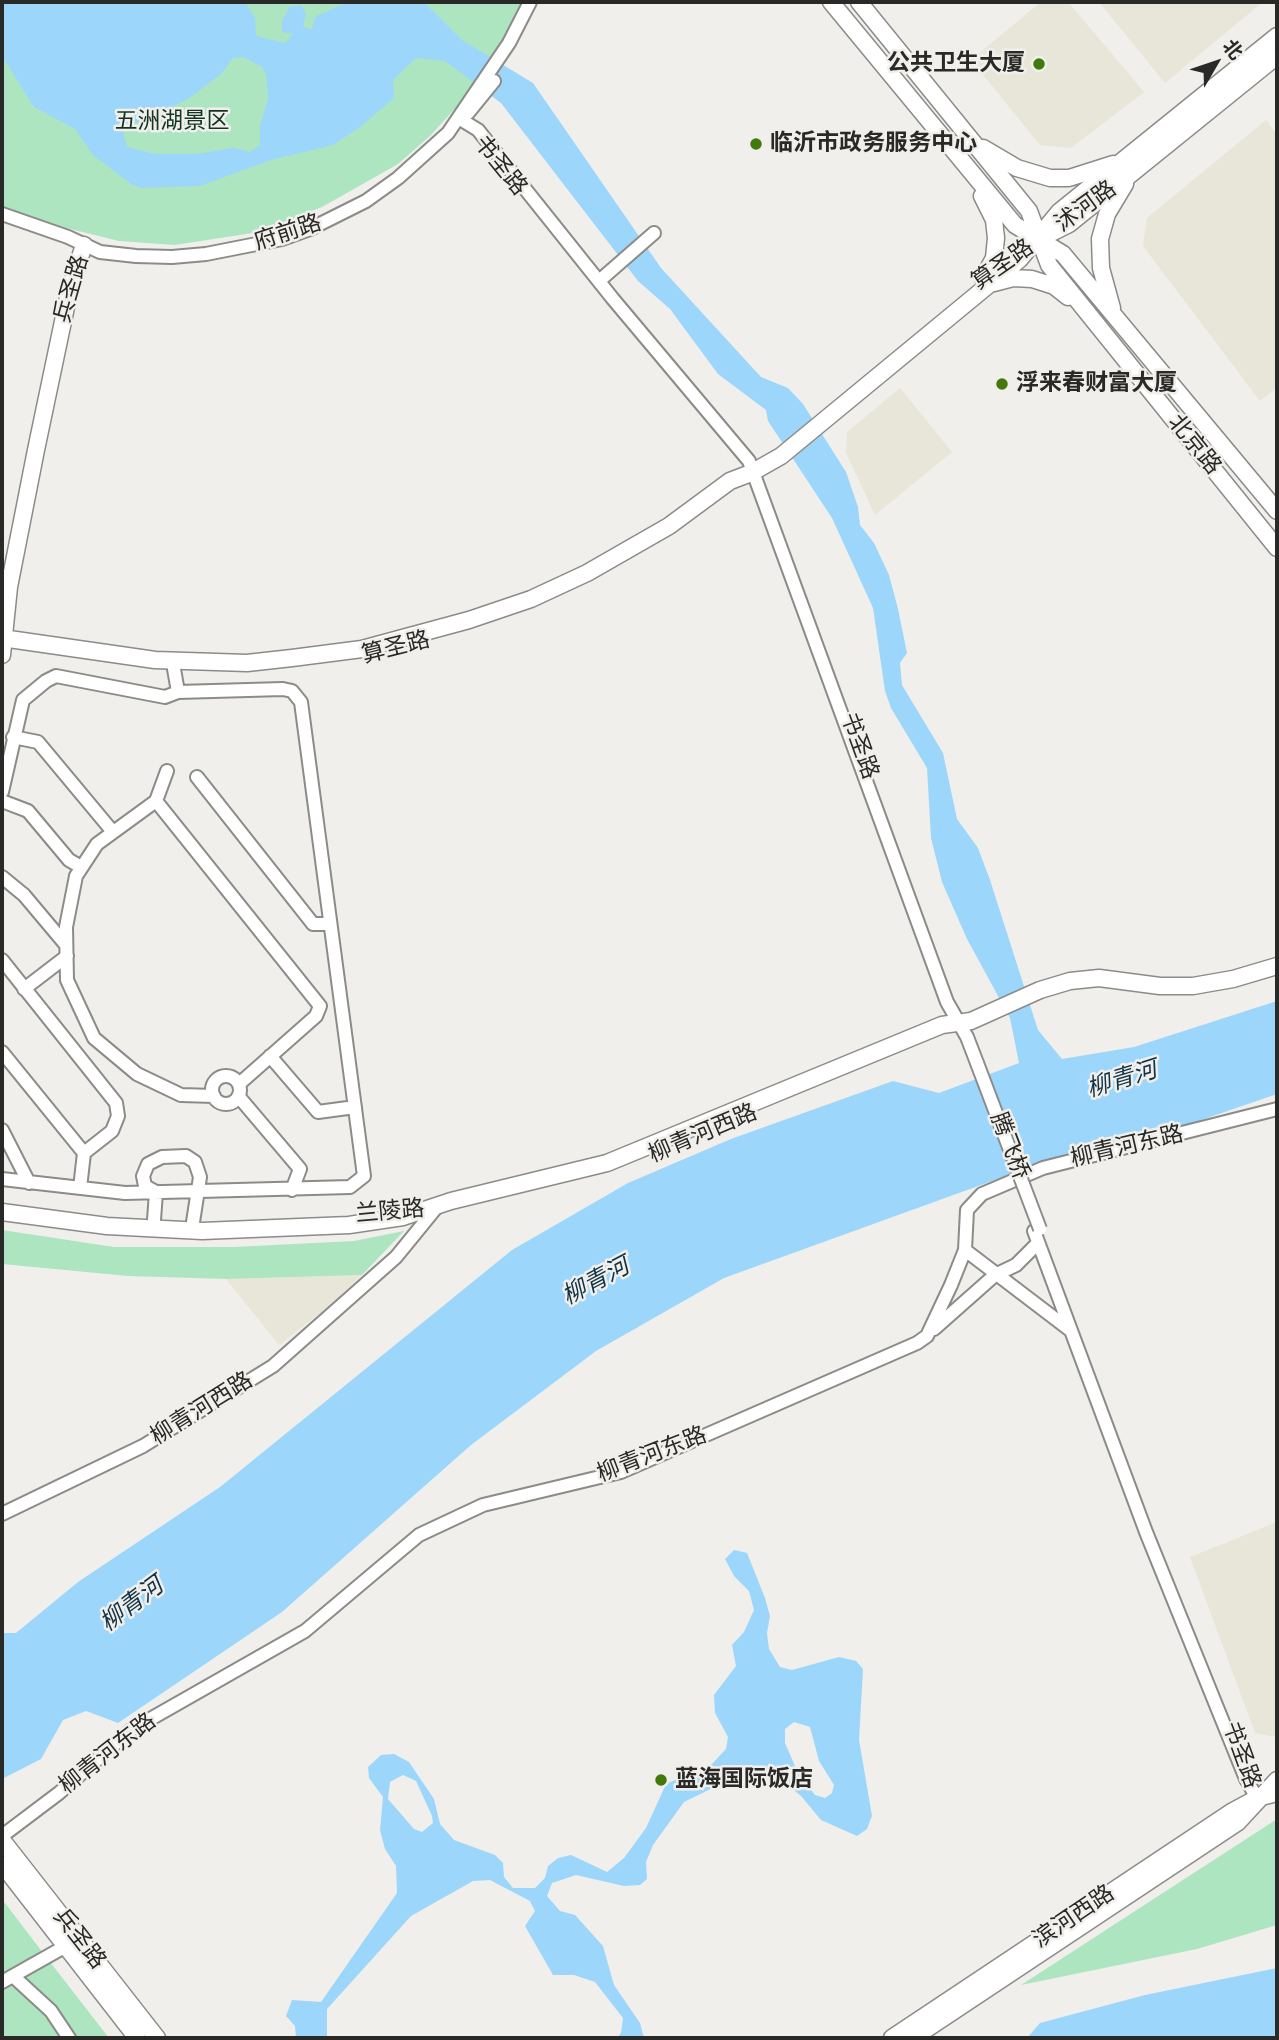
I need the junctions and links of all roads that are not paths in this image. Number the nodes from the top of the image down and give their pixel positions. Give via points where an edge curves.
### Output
1 (530, 2) edge
2 (538, 2) edge
3 (831, 2) edge
4 (859, 2) edge
5 (1277, 36) edge
6 (512, 45) junction
7 (1276, 59) edge
8 (460, 119) junction
9 (973, 142) junction
10 (962, 161) junction
11 (1127, 168) junction
12 (2, 214) edge
13 (2, 223) edge
14 (651, 235) dead end
15 (1040, 238) junction
16 (84, 245) junction
17 (599, 281) junction
18 (986, 281) junction
19 (1082, 307) junction
20 (1113, 314) junction
21 (751, 473) junction
22 (1277, 511) edge
23 (1277, 548) edge
24 (2, 638) edge
25 (2, 656) edge
26 (174, 670) junction
27 (178, 692) junction
28 (13, 737) junction
29 (167, 771) dead end
30 (197, 777) dead end
31 (2, 792) edge
32 (2, 801) edge
33 (156, 801) junction
34 (113, 832) junction
35 (81, 867) junction
36 (2, 877) edge
37 (330, 924) junction
38 (67, 951) junction
39 (2, 960) edge
40 (1277, 966) edge
41 (24, 989) junction
42 (957, 1022) junction
43 (2, 1052) edge
44 (270, 1056) junction
45 (974, 1064) joint
46 (239, 1090) junction
47 (214, 1096) junction
48 (355, 1107) junction
49 (1277, 1109) edge
50 (2, 1129) edge
51 (84, 1153) junction
52 (2, 1179) edge
53 (29, 1182) junction
54 (80, 1188) junction
55 (292, 1190) junction
56 (156, 1192) junction
57 (197, 1192) junction
58 (2, 1203) edge
59 (436, 1208) junction
60 (2, 1212) edge
61 (154, 1220) junction
62 (192, 1222) junction
63 (1037, 1234) junction
64 (965, 1250) junction
65 (995, 1275) junction
66 (1071, 1331) junction
67 (927, 1336) junction
68 (2, 1514) edge
69 (1277, 1780) edge
70 (1277, 1793) edge
71 (1257, 1798) junction
72 (2, 1838) edge
73 (2, 1864) edge
74 (66, 1946) junction
75 (8, 1979) edge
76 (69, 2038) edge
77 (137, 2038) edge
78 (157, 2038) edge
79 (892, 2038) edge
80 (913, 2038) edge

1 - 6 street, 府前路
2 - 6 street, 府前路
3 - 10 main road, 北京路
4 - 9 main road, 北京路
5 - 11 main road, 沭河路
6 - 8 street, 府前路
7 - 11 main road, 沭河路
8 - 16 street, 府前路 via 362,194 280,232 172,249
8 - 17 street, 书圣路 via 478,130
8 - 21 street, 书圣路
9 - 11 main road via 1017,169 1050,178
9 - 15 main road, 北京路 via 1029,211
10 - 15 main road, 北京路 via 1015,225
10 - 18 main road via 994,220 994,258
11 - 15 main road, 沭河路 via 1069,224
11 - 20 main road via 1100,239 1101,268
12 - 16 street, 府前路
13 - 16 street, 府前路
14 - 17 street
15 - 18 main road, 算圣路 via 1020,259
15 - 19 main road, 北京路 via 1049,265
15 - 20 main road, 北京路 via 1063,254
16 - 24 main road, 兵圣路 via 61,329
17 - 21 street, 书圣路 via 749,460
18 - 19 main road via 1032,279 1054,286
18 - 21 main road, 算圣路 via 891,350 840,402 778,452 764,457
19 - 23 main road, 北京路
20 - 22 main road, 北京路
21 - 24 main road, 算圣路 via 730,481 631,550 531,599 362,649 247,663 204,663
21 - 26 main road, 算圣路 via 736,489 636,557 534,607 364,657 247,671
21 - 42 street, 书圣路
24 - 25 main road, 兵圣路
24 - 26 main road, 算圣路 via 28,652
26 - 27 street
27 - 28 street via 165,697 55,677 23,700
27 - 37 street via 283,689 292,691 301,702
28 - 31 street
28 - 34 street via 38,742
29 - 33 street
30 - 37 street via 313,924
32 - 35 street via 28,811 69,860
33 - 34 street
33 - 44 street via 320,1006 316,1016
34 - 35 street via 97,844
35 - 38 street via 71,901
36 - 38 street via 24,895
37 - 48 street
38 - 41 street
38 - 47 street via 67,979 94,1038 137,1074 181,1095
39 - 41 street
40 - 42 main road, 柳青河西路 via 1193,986 1099,978 1070,981
41 - 51 street via 116,1103 118,1116 112,1131
42 - 45 street, 书圣路 via 967,1037
42 - 59 main road, 柳青河西路 via 945,1033 913,1047 610,1172 453,1209
43 - 51 street
44 - 46 street
44 - 48 street via 318,1112
45 - 63 street, 腾飞桥, bridge
46 - 47 street via 226,1104
46 - 47 street via 232,1077 222,1077 214,1084
46 - 55 street via 300,1168
48 - 55 street via 364,1176 351,1187
49 - 64 street, 柳青河东路 via 1056,1164 1005,1183 982,1194 967,1210
50 - 53 street
51 - 54 street
52 - 53 street
53 - 54 street
54 - 56 street
55 - 57 street
56 - 57 street
56 - 57 street via 145,1186 148,1164 162,1157 186,1156 195,1162 200,1177
56 - 61 street
57 - 62 street
58 - 61 main road, 兰陵路
59 - 60 main road, 兰陵路 via 349,1225 202,1231 107,1226
59 - 62 main road, 兰陵路
59 - 68 street, 柳青河西路 via 386,1266 273,1366 143,1446
61 - 62 main road, 兰陵路
63 - 65 street via 1016,1265
63 - 66 street, 书圣路
63 - 71 street, 书圣路
64 - 65 street
64 - 67 street, 柳青河东路
65 - 66 street
65 - 67 street
66 - 71 street, 书圣路 via 1161,1568
67 - 72 street, 柳青河东路 via 880,1361 621,1472 483,1505 419,1535 305,1631 131,1730
69 - 71 main road, 滨河西路
70 - 71 main road, 滨河西路
71 - 79 main road, 滨河西路
71 - 80 main road, 滨河西路 via 1238,1822
72 - 78 main road, 兵圣路
73 - 74 main road, 兵圣路
74 - 75 street
74 - 77 main road, 兵圣路
75 - 76 street via 51,2011

